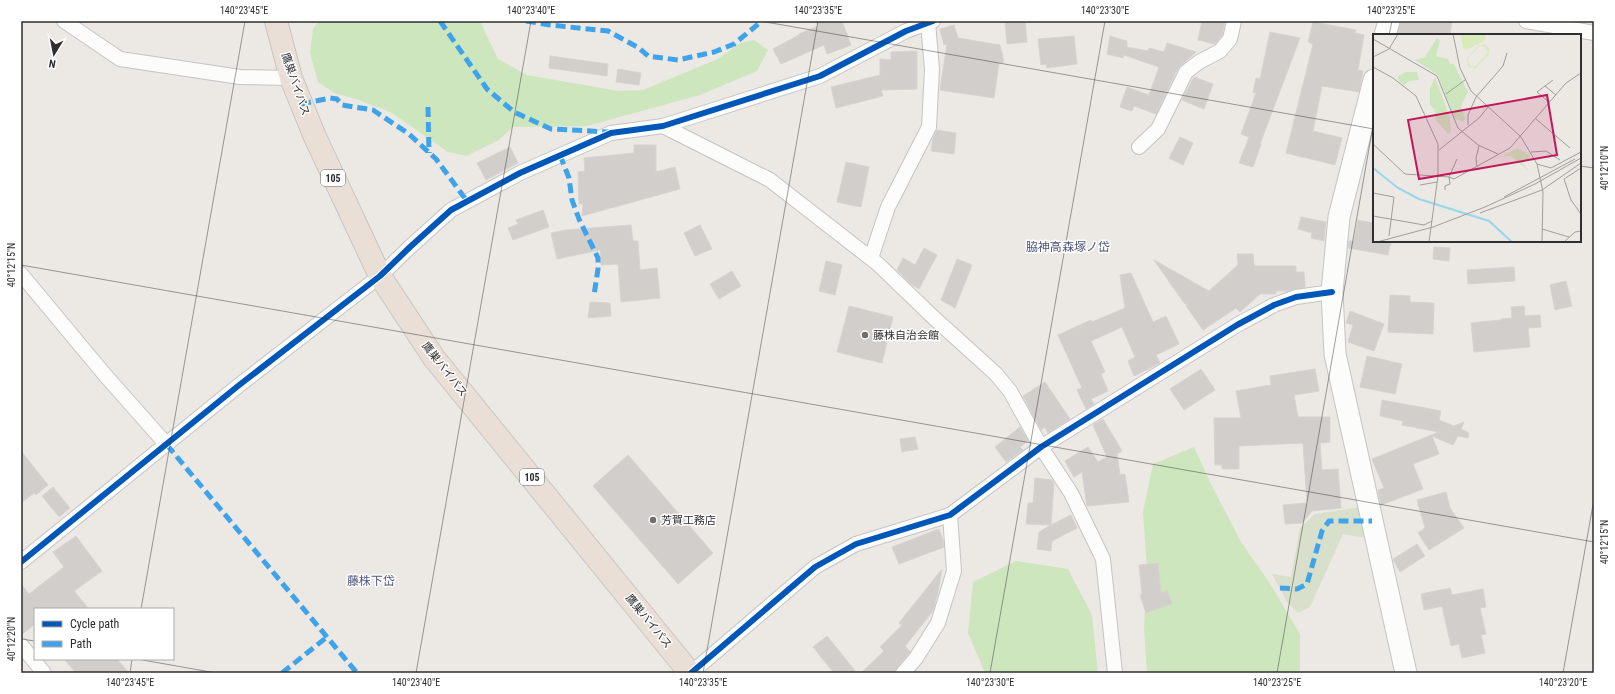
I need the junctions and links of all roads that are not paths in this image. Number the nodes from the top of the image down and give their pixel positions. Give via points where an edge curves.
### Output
1 (64, 21) edge
2 (276, 21) edge
3 (1234, 21) edge
4 (1389, 21) edge
5 (1526, 21) edge
6 (931, 22) edge
7 (1579, 26) edge
8 (1594, 33) edge
9 (1385, 34) edge
10 (291, 78) junction
11 (1373, 84) edge
12 (663, 126) junction
13 (1139, 147) dead end
14 (871, 258) junction
15 (21, 274) edge
16 (380, 276) junction
17 (1332, 292) junction
18 (167, 445) junction
19 (1041, 447) junction
20 (950, 515) junction
21 (21, 562) edge
22 (21, 645) edge
23 (44, 673) edge
24 (691, 673) edge
25 (903, 673) edge
26 (1115, 673) edge
27 (1406, 673) edge

1 - 10 street via 120,60 240,77
2 - 10 highway, 鷹巣バイパス / 105
3 - 13 street via 1230,39 1220,51 1186,72 1158,130
4 - 9 street
5 - 7 street
6 - 12 street via 906,31 820,76
6 - 14 street via 929,127 888,207
7 - 8 street
10 - 16 highway, 鷹巣バイパス / 105 via 315,138
11 - 17 street via 1339,217
12 - 14 street via 770,180
12 - 16 street via 611,133 520,173 467,201 451,210
14 - 19 street via 996,374 1010,391
15 - 18 street
16 - 18 street via 238,386
16 - 24 highway, 鷹巣バイパス / 105 via 434,358
17 - 19 street via 1296,296 1249,318
17 - 27 street via 1335,354
18 - 21 street
19 - 20 street
19 - 26 street via 1071,494 1103,559
20 - 24 street via 856,544 815,567
20 - 25 street via 954,571 938,623 916,658
22 - 23 street

